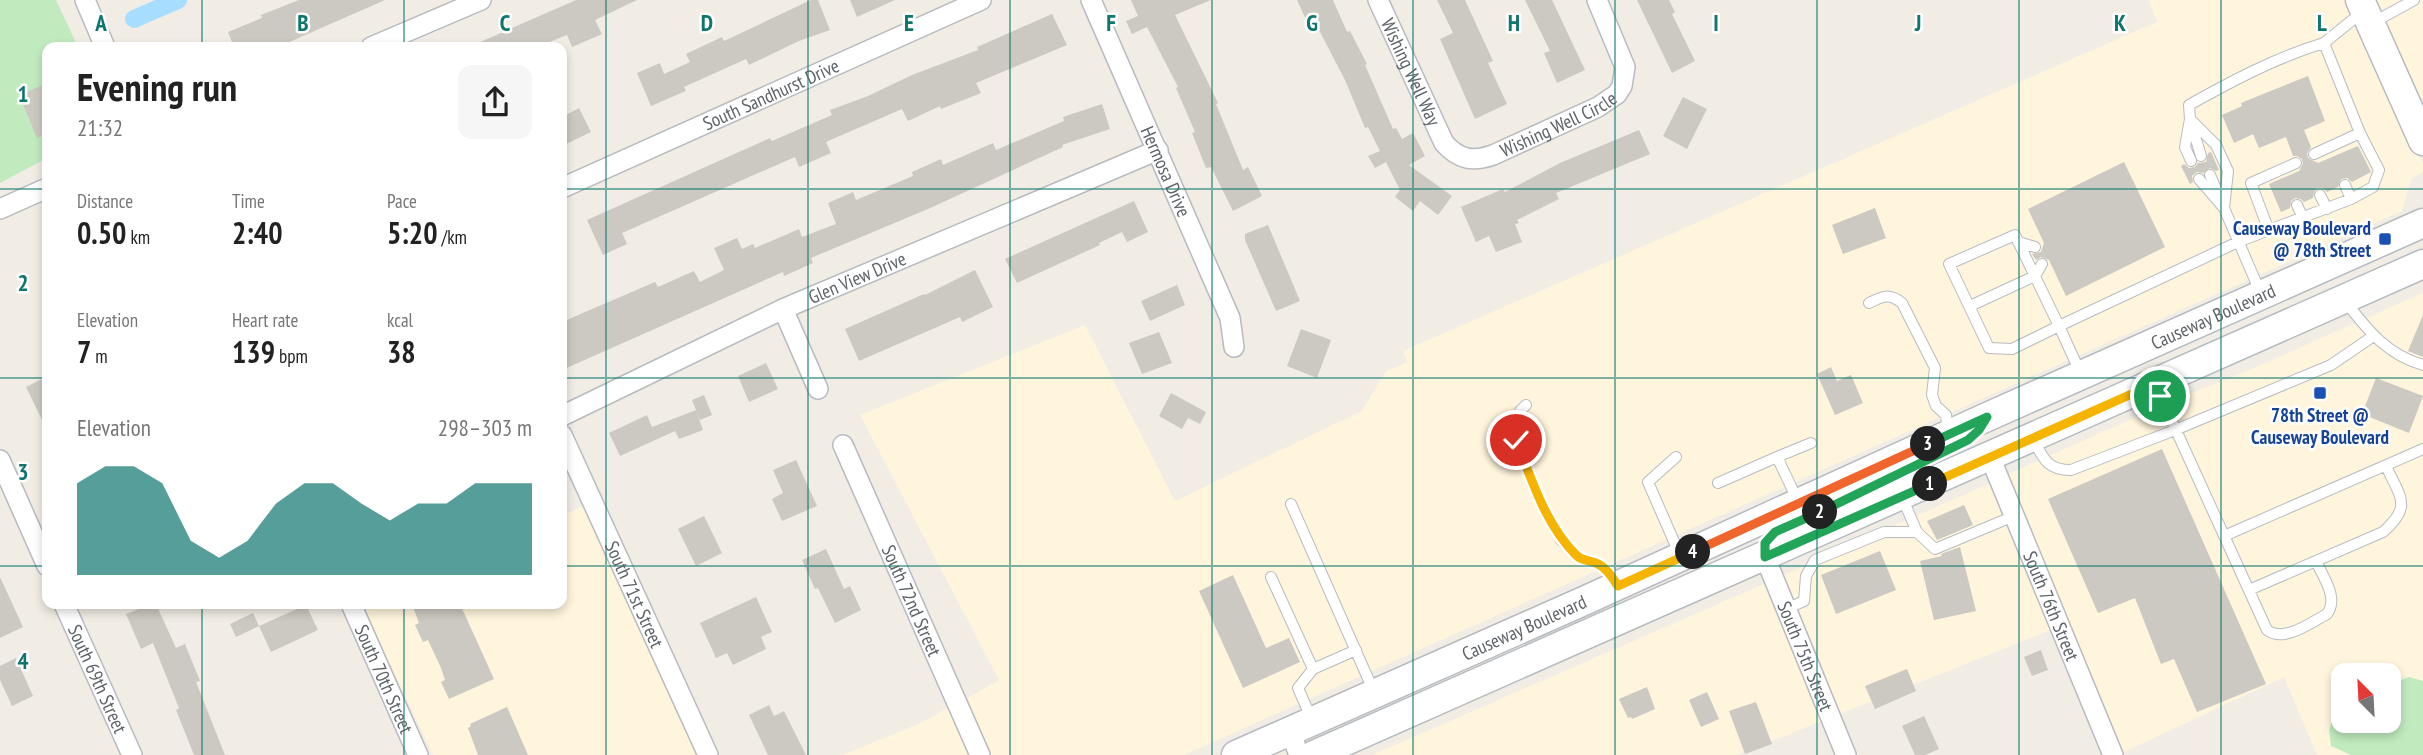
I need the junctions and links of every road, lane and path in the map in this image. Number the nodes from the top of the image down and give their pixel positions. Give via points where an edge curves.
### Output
1 (85, 0) edge
2 (481, 0) edge
3 (981, 0) edge
4 (1091, 0) edge
5 (1378, 0) edge
6 (1597, 0) edge
7 (2414, 0) edge
8 (2365, 11) edge
9 (103, 42) edge
10 (383, 42) edge
11 (2324, 43) junction
12 (2189, 119) junction
13 (2360, 134) junction
14 (2423, 141) edge
15 (1444, 143) joint
16 (1158, 150) junction
17 (2314, 154) dead end
18 (2196, 159) dead end
19 (2296, 163) dead end
20 (2210, 174) dead end
21 (2199, 180) dead end
22 (2345, 185) dead end
23 (567, 186) edge
24 (42, 190) edge
25 (2320, 195) dead end
26 (2351, 199) junction
27 (2297, 205) dead end
28 (2224, 208) junction
29 (0, 209) edge
30 (2327, 209) junction
31 (2303, 218) junction
32 (2423, 223) edge
33 (2269, 231) junction
34 (2240, 240) junction
35 (2018, 242) junction
36 (2035, 247) dead end
37 (2042, 264) dead end
38 (2423, 264) edge
39 (2035, 276) junction
40 (2262, 294) junction
41 (2344, 299) junction
42 (1869, 303) dead end
43 (1970, 306) junction
44 (783, 309) junction
45 (2059, 327) junction
46 (2372, 337) junction
47 (1234, 347) dead end
48 (2423, 365) edge
49 (2081, 375) junction
50 (2154, 384) junction
51 (818, 389) dead end
52 (1526, 405) dead end
53 (567, 414) edge
54 (1987, 417) junction
55 (2175, 430) junction
56 (1949, 434) junction
57 (2033, 438) junction
58 (1811, 443) dead end
59 (843, 445) dead end
60 (567, 446) edge
61 (2423, 449) edge
62 (1676, 457) dead end
63 (1777, 457) junction
64 (1990, 457) junction
65 (0, 460) edge
66 (2386, 466) junction
67 (1718, 483) dead end
68 (1901, 497) junction
69 (1799, 503) junction
70 (1292, 504) dead end
71 (2014, 516) junction
72 (1917, 532) junction
73 (1840, 536) junction
74 (2224, 536) junction
75 (42, 555) edge
76 (1681, 557) junction
77 (1765, 557) junction
78 (2316, 561) junction
79 (1271, 577) dead end
80 (1618, 586) junction
81 (2249, 590) junction
82 (66, 609) edge
83 (353, 609) edge
84 (1786, 609) junction
85 (1356, 650) junction
86 (1313, 669) junction
87 (1375, 694) junction
88 (1301, 736) edge
89 (132, 755) edge
90 (418, 755) edge
91 (708, 755) edge
92 (981, 755) edge
93 (1236, 755) edge
94 (1314, 755) edge
95 (1846, 755) edge
96 (2113, 755) edge

1 - 9 street
2 - 10 street
3 - 23 street, South Sandhurst Drive
4 - 16 street, Hermosa Drive
5 - 15 street, Wishing Well Way
6 - 15 street, Wishing Well Circle via 1625,67 1617,94 1598,107 1481,159 1462,158
7 - 8 lane
8 - 11 lane
8 - 14 main road
11 - 12 lane via 2238,78 2189,105
11 - 13 lane
12 - 18 lane via 2185,147
12 - 28 lane via 2216,145 2228,171
13 - 17 lane via 2330,152
13 - 26 lane via 2379,170 2373,187
16 - 44 street, Glen View Drive
16 - 47 street, Hermosa Drive via 1230,318
19 - 33 lane via 2283,173 2251,183
20 - 28 lane
21 - 28 lane
22 - 26 lane
24 - 29 street
25 - 30 lane
26 - 30 lane
27 - 31 lane
28 - 34 lane
30 - 31 lane
31 - 33 lane
32 - 40 main road, Causeway Boulevard
33 - 34 lane
34 - 40 lane
34 - 45 lane
35 - 36 lane
35 - 39 lane
35 - 43 lane via 2015,235 1949,264
37 - 39 lane
38 - 41 main road, Causeway Boulevard
39 - 43 lane
39 - 45 lane
40 - 49 main road, Causeway Boulevard
41 - 46 lane
41 - 50 main road, Causeway Boulevard
42 - 56 lane via 1883,296 1902,303 1936,368 1932,395 1945,415
43 - 45 lane via 1989,348 2012,349
44 - 51 street
44 - 53 street, Glen View Drive
45 - 49 lane
46 - 48 lane via 2404,360
46 - 55 lane via 2331,365
49 - 54 main road, Causeway Boulevard
50 - 55 lane
50 - 57 main road, Causeway Boulevard
52 - 80 lane via 1520,411 1516,440 1543,508 1570,550 1608,570
54 - 56 main road, Causeway Boulevard
54 - 77 main road via 1968,440 1775,532 1765,543
55 - 57 lane via 2071,470 2057,470 2046,461
55 - 74 lane
56 - 69 main road, Causeway Boulevard
57 - 64 main road, Causeway Boulevard
58 - 63 lane
59 - 92 street, South 72nd Street
60 - 91 street, South 71st Street
61 - 66 lane
62 - 76 lane via 1648,482
63 - 67 lane
63 - 69 lane
64 - 68 main road, Causeway Boulevard
64 - 71 street, South 76th Street
65 - 75 street
66 - 74 lane
66 - 78 lane via 2402,503 2398,519 2383,532
68 - 72 lane
68 - 73 main road, Causeway Boulevard
69 - 76 main road, Causeway Boulevard
70 - 85 lane
71 - 72 lane via 1935,549
71 - 96 street, South 76th Street
72 - 73 lane
73 - 77 main road, Causeway Boulevard
73 - 84 lane via 1815,560 1806,576 1804,601
74 - 81 lane
76 - 80 main road, Causeway Boulevard
77 - 84 street, South 75th Street
77 - 94 main road, Causeway Boulevard
78 - 81 lane
78 - 81 lane via 2333,598 2332,608 2283,635 2267,631
79 - 86 lane
80 - 87 main road, Causeway Boulevard
82 - 89 street, South 69th Street
83 - 90 street, South 70th Street
84 - 95 street, South 75th Street
85 - 86 lane
85 - 87 lane
86 - 88 lane via 1298,688
87 - 88 main road, Causeway Boulevard
88 - 93 main road, Causeway Boulevard

